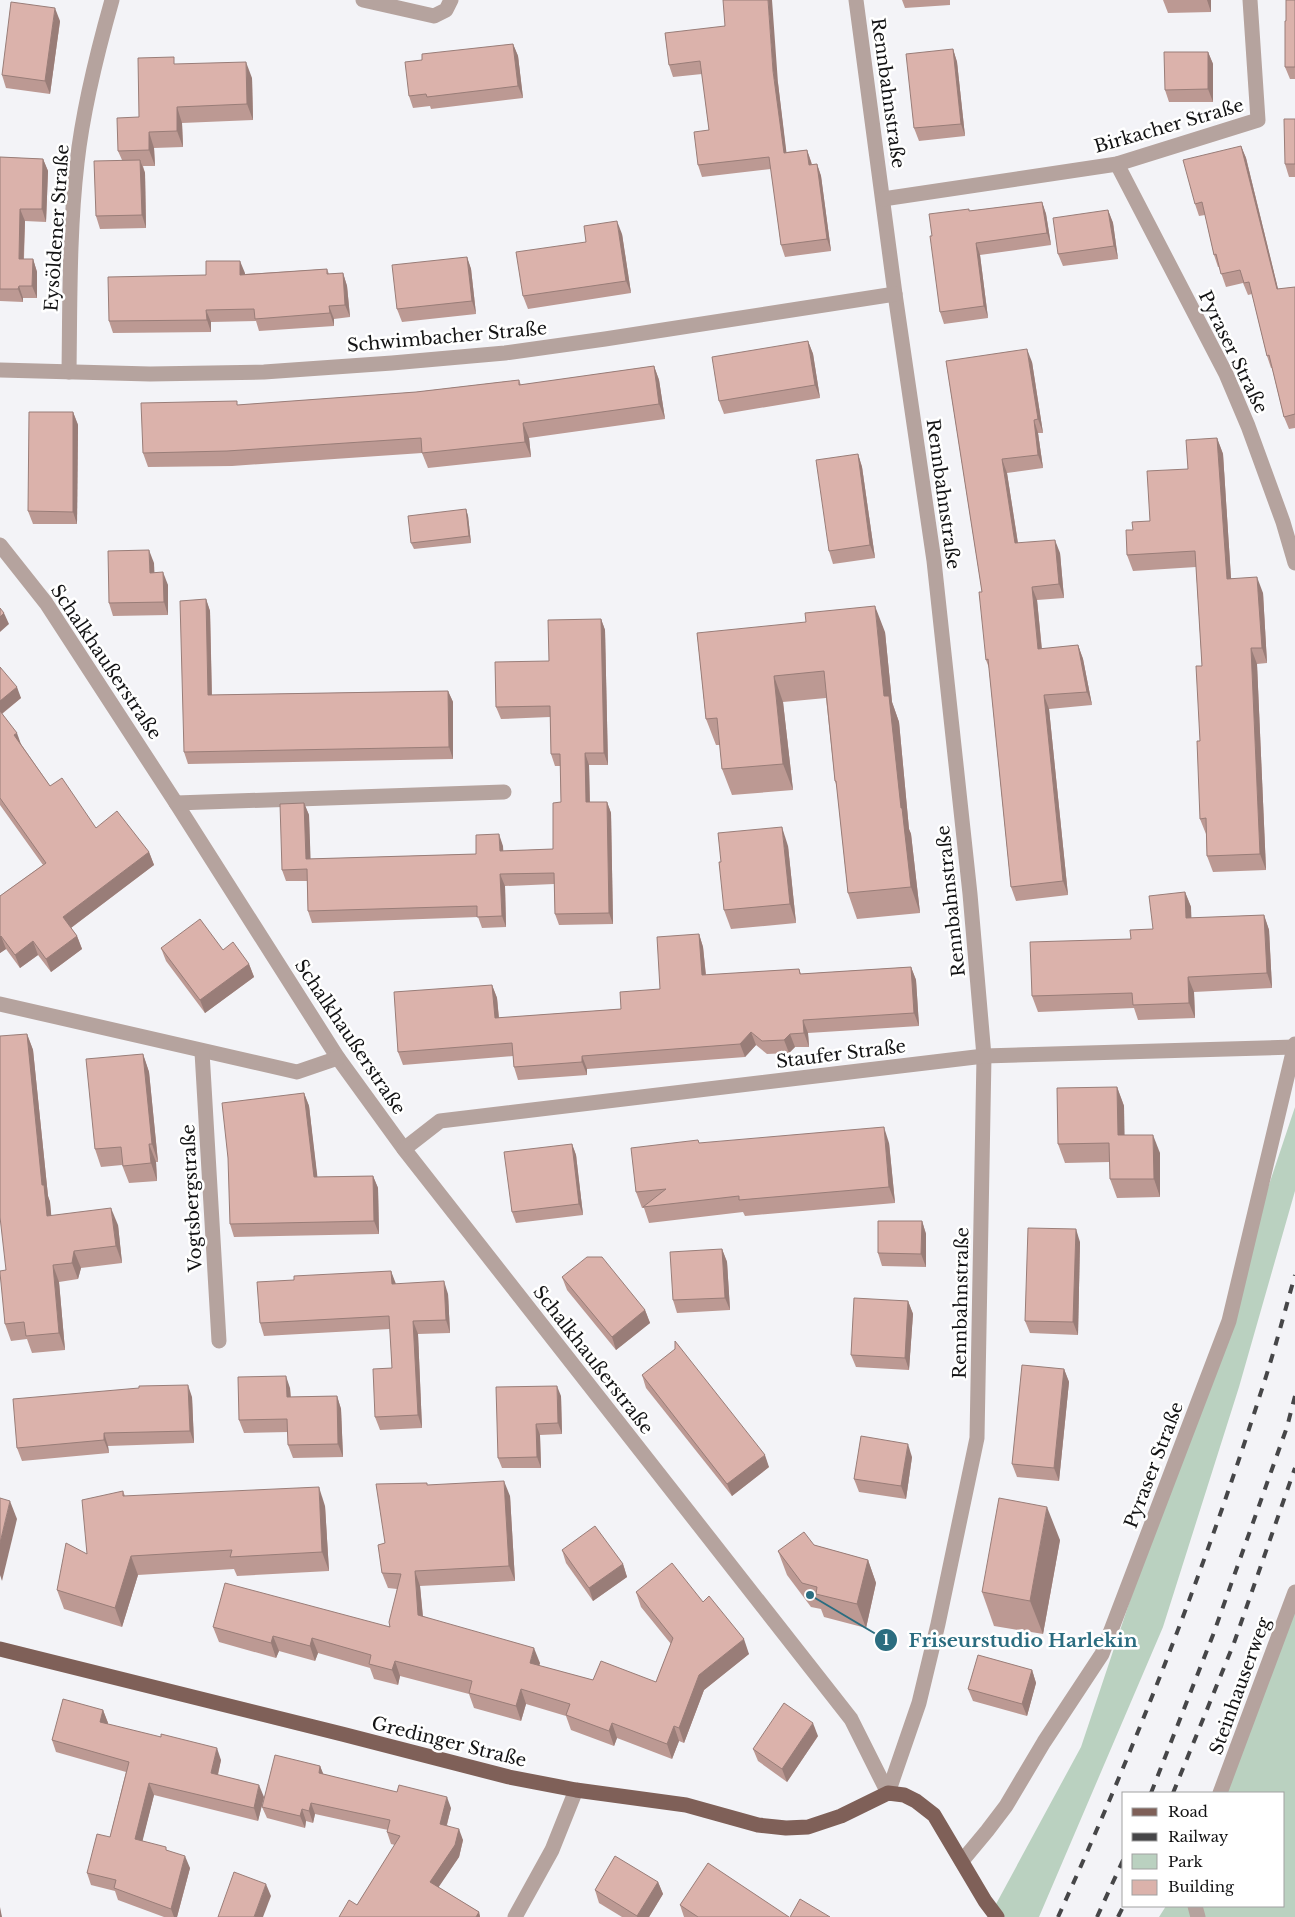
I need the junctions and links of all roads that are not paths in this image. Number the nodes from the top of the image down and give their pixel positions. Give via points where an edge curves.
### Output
1 (112, 0) edge
2 (363, 0) edge
3 (451, 0) edge
4 (856, 0) edge
5 (1250, 0) edge
6 (1117, 164) junction
7 (883, 199) junction
8 (895, 294) junction
9 (0, 370) edge
10 (69, 372) junction
11 (0, 545) edge
12 (1295, 563) edge
13 (504, 792) dead end
14 (176, 803) junction
15 (0, 1004) edge
16 (1295, 1046) edge
17 (202, 1052) junction
18 (984, 1056) junction
19 (338, 1058) junction
20 (404, 1149) junction
21 (219, 1342) dead end
22 (1295, 1592) edge
23 (0, 1649) edge
24 (576, 1790) junction
25 (1220, 1792) edge
26 (888, 1793) junction
27 (962, 1861) junction
28 (515, 1917) edge
29 (997, 1917) edge

1 - 10 street, Eysöldener Straße via 77,162
2 - 3 street via 434,16 446,10
4 - 7 street, Rennbahnstraße
5 - 6 street, Birkacher Straße via 1258,120
6 - 7 street, Birkacher Straße
6 - 12 street, Pyraser Straße via 1226,374 1248,426
7 - 8 street, Rennbahnstraße
8 - 10 street, Schwimbacher Straße via 505,353 264,372
8 - 18 street, Rennbahnstraße via 934,561
9 - 10 street, Schwimbacher Straße
11 - 14 street, Schalkhaußerstraße via 46,603
13 - 14 street
14 - 19 street, Schalkhaußerstraße
15 - 17 street
16 - 18 street, Staufer Straße
16 - 27 street, Pyraser Straße via 1229,1321 1102,1654 1006,1806
17 - 19 street via 297,1072
17 - 21 street, Vogtsbergstraße
18 - 20 street, Staufer Straße via 440,1121
18 - 26 street, Rennbahnstraße via 977,1438 919,1703
19 - 20 street, Schalkhaußerstraße
20 - 26 street, Schalkhaußerstraße via 850,1719
22 - 25 street, Steinhauserweg
23 - 24 main road, Gredinger Straße via 509,1777
24 - 26 main road, Gredinger Straße via 686,1805 758,1825 786,1828 808,1826 841,1816
24 - 28 street via 552,1850
26 - 27 main road via 904,1795 934,1815
27 - 29 main road

